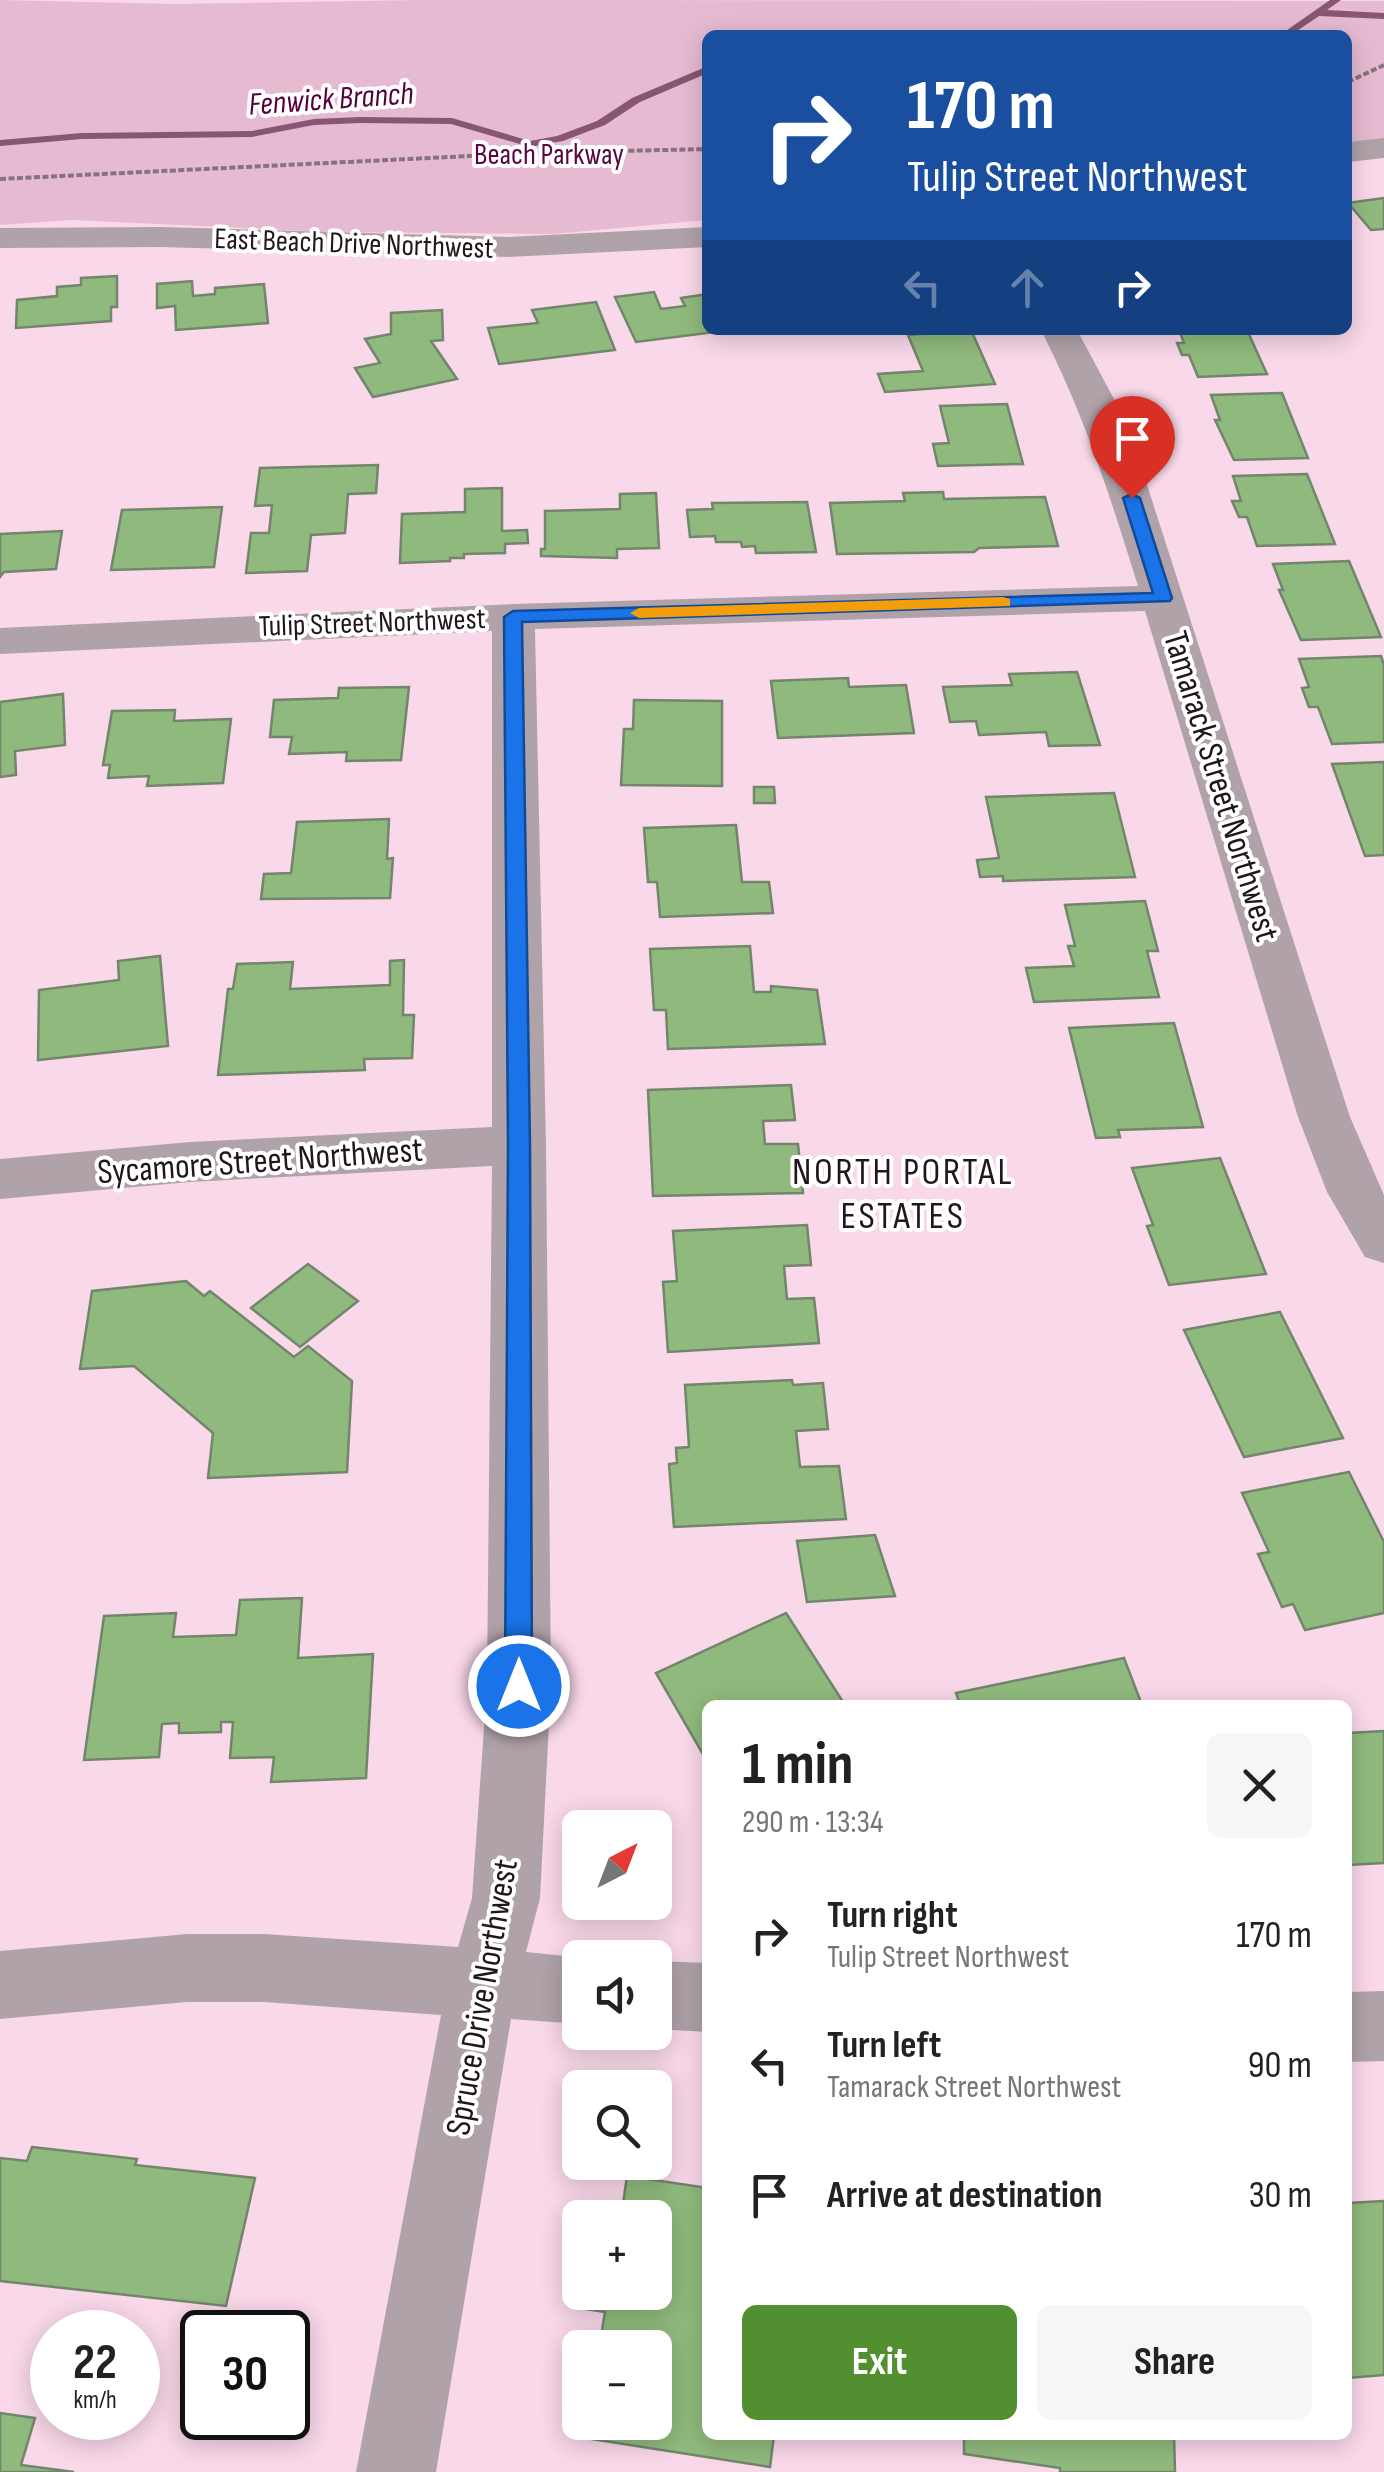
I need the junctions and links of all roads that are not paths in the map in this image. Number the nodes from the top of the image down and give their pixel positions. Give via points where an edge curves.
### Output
1 (1384, 148) edge
2 (1352, 152) edge
3 (702, 237) edge
4 (0, 238) edge
5 (1062, 335) edge
6 (1164, 598) junction
7 (513, 617) junction
8 (0, 641) edge
9 (519, 1144) junction
10 (0, 1179) edge
11 (1384, 1242) edge
12 (482, 1984) junction
13 (0, 1985) edge
14 (562, 1989) edge
15 (672, 1995) edge
16 (702, 1998) edge
17 (1384, 2026) edge
18 (1352, 2027) edge
19 (396, 2472) edge

1 - 2 street
3 - 4 street, East Beach Drive Northwest via 508,248
5 - 6 street, Tamarack Street Northwest via 1102,416
6 - 7 street, Tulip Street Northwest
6 - 11 street, Tamarack Street Northwest via 1324,1116 1354,1192
7 - 8 street, Tulip Street Northwest
7 - 9 street, Spruce Drive Northwest
9 - 10 street, Sycamore Street Northwest
9 - 12 street, Spruce Drive Northwest via 519,1686 506,1898
12 - 13 street via 343,1971 187,1968
12 - 14 street
12 - 19 street, Spruce Drive Northwest
15 - 16 street
17 - 18 street

